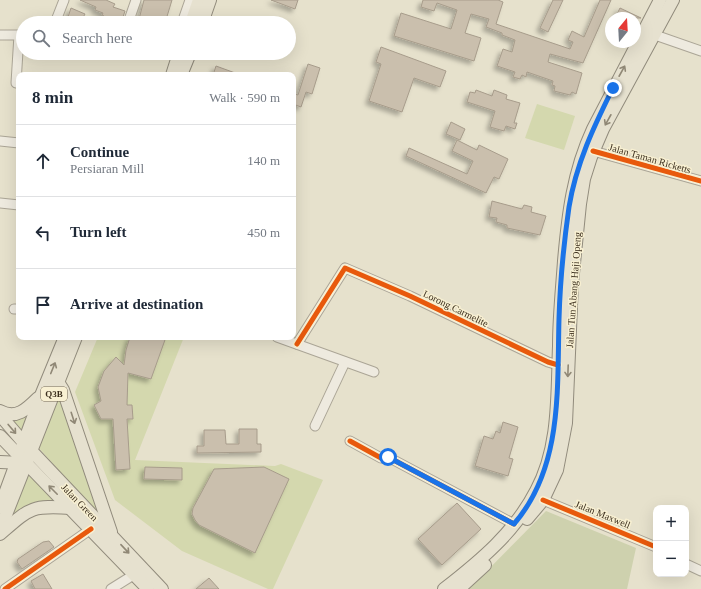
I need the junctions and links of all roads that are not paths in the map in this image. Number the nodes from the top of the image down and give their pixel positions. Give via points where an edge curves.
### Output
1 (64, 0) edge
2 (136, 0) edge
3 (190, 0) edge
4 (199, 0) edge
5 (210, 0) edge
6 (660, 0) edge
7 (664, 0) edge
8 (673, 0) edge
9 (654, 13) junction
10 (58, 16) edge
11 (130, 16) edge
12 (184, 16) edge
13 (193, 16) edge
14 (204, 16) edge
15 (0, 35) edge
16 (655, 35) junction
17 (16, 36) edge
18 (701, 51) edge
19 (18, 60) edge
20 (176, 60) edge
21 (187, 60) edge
22 (17, 72) edge
23 (173, 72) edge
24 (182, 72) edge
25 (0, 141) edge
26 (16, 142) edge
27 (593, 151) junction
28 (701, 181) edge
29 (0, 203) edge
30 (16, 205) edge
31 (64, 340) edge
32 (75, 340) edge
33 (286, 340) edge
34 (297, 344) junction
35 (345, 362) junction
36 (558, 365) junction
37 (374, 372) dead end
38 (58, 382) junction
39 (42, 393) junction
40 (0, 411) edge
41 (0, 415) edge
42 (315, 426) dead end
43 (0, 436) edge
44 (350, 441) dead end
45 (27, 447) junction
46 (20, 461) junction
47 (0, 462) edge
48 (543, 500) junction
49 (0, 507) edge
50 (72, 508) junction
51 (514, 524) junction
52 (92, 529) junction
53 (0, 530) edge
54 (0, 534) edge
55 (112, 535) junction
56 (653, 546) edge
57 (135, 574) junction
58 (5, 589) edge
59 (111, 589) edge
60 (148, 589) edge
61 (162, 589) edge
62 (444, 589) edge
63 (459, 589) edge

1 - 10 street
2 - 11 street
3 - 12 street
4 - 13 main road
5 - 14 main road
6 - 9 main road, Jalan Tun Abang Haji Openg
7 - 9 main road
8 - 16 main road, Jalan Tun Abang Haji Openg
36 -> 9 main road, Jalan Tun Abang Haji Openg via 566,231 575,180 593,129
15 - 17 street
16 - 18 street
16 -> 27 main road, Jalan Tun Abang Haji Openg
19 - 22 street
20 - 23 main road
21 - 24 main road
25 - 26 street
27 - 28 street, Jalan Taman Ricketts
27 -> 48 main road, Jalan Tun Abang Haji Openg via 584,179 580,204 572,283 566,424 557,470
29 - 30 street
39 -> 31 main road
32 - 38 main road, Q3B
33 - 34 street
34 - 35 street
34 - 36 street, Lorong Carmelite via 345,268
35 - 37 street
35 - 42 street
36 - 51 main road, Jalan Tun Abang Haji Openg via 556,422 546,467 537,490
38 - 45 main road, Q3B
38 -> 55 main road via 64,390
39 - 40 main road via 28,408 16,414 10,415
39 - 45 main road
41 -> 45 main road, Jalan Green
43 - 46 main road, Jalan Green
44 - 51 street via 381,458 388,457
45 - 46 main road, Q3B
45 - 55 main road, Jalan Green
46 - 47 main road
46 - 49 main road
50 -> 46 main road, Jalan Green
46 - 53 main road, Q3B
48 - 56 street, Jalan Maxwell
48 - 63 main road, Jalan Tun Abang Haji Openg via 503,548
50 - 52 main road, Jalan Green
50 - 54 main road via 34,509 25,513
51 - 62 main road, Jalan Tun Abang Haji Openg via 498,544
52 - 57 main road, Jalan Green
52 - 58 street
55 -> 61 main road, Jalan Green
57 - 59 street
57 - 60 main road, Jalan Green

